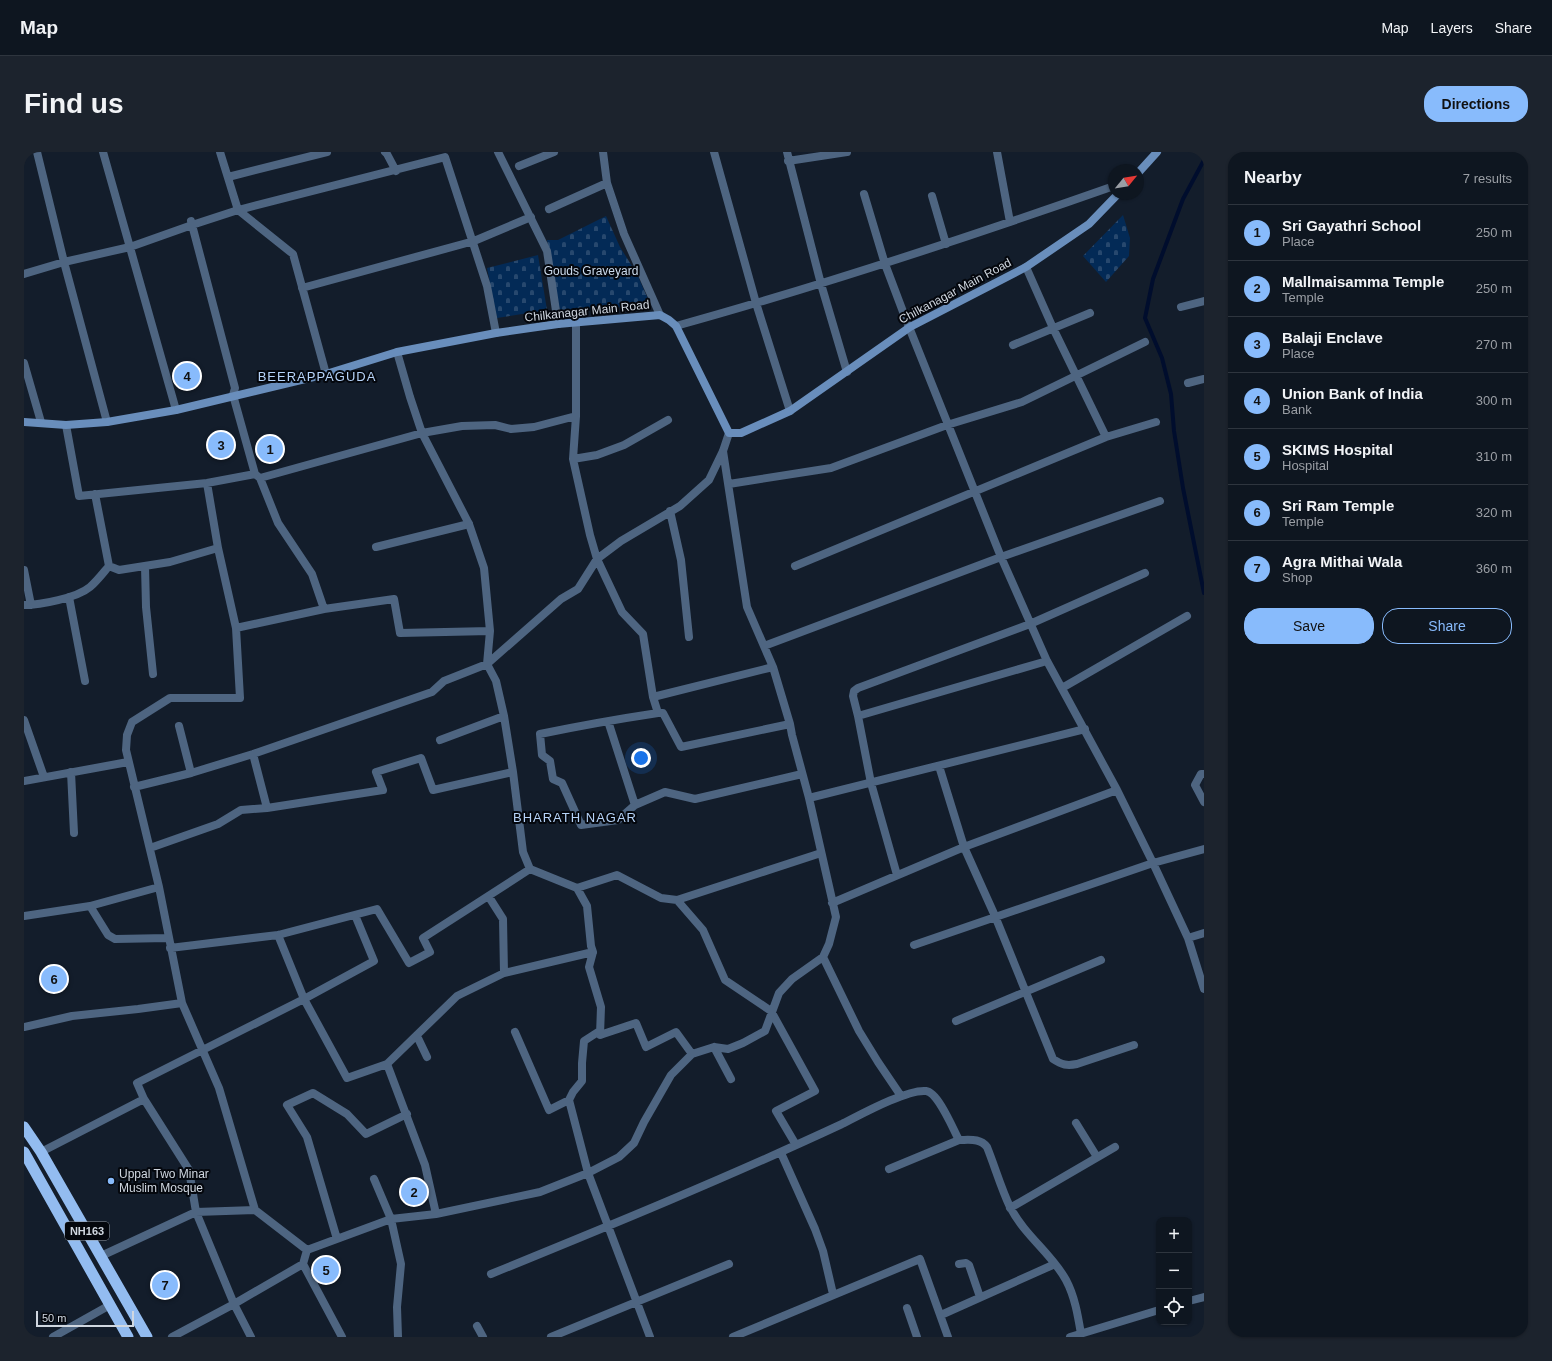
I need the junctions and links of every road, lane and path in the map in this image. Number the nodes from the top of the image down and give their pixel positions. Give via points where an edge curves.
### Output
1 (37, 152) edge
2 (103, 152) edge
3 (220, 152) edge
4 (327, 152) edge
5 (385, 152) edge
6 (498, 152) edge
7 (554, 152) edge
8 (602, 152) edge
9 (714, 152) edge
10 (787, 152) edge
11 (847, 152) edge
12 (997, 152) edge
13 (1158, 152) edge
14 (444, 155) edge
15 (788, 161) junction
16 (519, 166) dead end
17 (1144, 167) edge
18 (396, 171) junction
19 (228, 177) junction
20 (607, 183) junction
21 (1108, 188) edge
22 (864, 194) dead end
23 (932, 196) dead end
24 (1112, 200) edge
25 (549, 209) dead end
26 (238, 210) junction
27 (531, 217) junction
28 (192, 222) junction
29 (1010, 222) junction
30 (474, 241) junction
31 (946, 244) junction
32 (130, 247) junction
33 (64, 262) junction
34 (885, 264) junction
35 (1026, 267) junction
36 (24, 274) edge
37 (821, 284) junction
38 (302, 288) junction
39 (1204, 301) edge
40 (756, 304) junction
41 (1181, 306) dead end
42 (1090, 313) dead end
43 (660, 315) junction
44 (576, 322) junction
45 (558, 324) junction
46 (676, 326) junction
47 (910, 327) junction
48 (1053, 328) junction
49 (496, 333) junction
50 (1145, 342) dead end
51 (1014, 345) dead end
52 (397, 352) junction
53 (24, 363) edge
54 (847, 372) junction
55 (326, 374) junction
56 (1076, 375) junction
57 (1204, 379) edge
58 (1188, 383) dead end
59 (233, 396) junction
60 (176, 410) junction
61 (790, 411) junction
62 (576, 416) junction
63 (668, 420) dead end
64 (24, 422) edge
65 (41, 422) junction
66 (107, 422) junction
67 (1156, 422) dead end
68 (66, 424) junction
69 (947, 425) junction
70 (422, 433) junction
71 (729, 433) junction
72 (1106, 437) junction
73 (723, 451) junction
74 (573, 459) junction
75 (258, 476) junction
76 (207, 483) junction
77 (729, 484) junction
78 (974, 491) junction
79 (95, 494) junction
80 (1160, 501) dead end
81 (670, 511) junction
82 (469, 524) junction
83 (376, 547) dead end
84 (218, 548) junction
85 (1001, 557) junction
86 (597, 559) junction
87 (109, 566) junction
88 (145, 566) junction
89 (795, 566) dead end
90 (24, 570) edge
91 (1145, 572) dead end
92 (69, 597) junction
93 (28, 605) edge
94 (324, 609) junction
95 (1187, 616) dead end
96 (1030, 624) junction
97 (236, 628) junction
98 (490, 631) junction
99 (689, 637) dead end
100 (764, 646) junction
101 (1047, 661) junction
102 (488, 664) junction
103 (773, 667) junction
104 (153, 674) dead end
105 (85, 681) dead end
106 (1062, 688) junction
107 (653, 696) junction
108 (658, 713) junction
109 (504, 716) junction
110 (858, 716) junction
111 (24, 720) edge
112 (608, 721) junction
113 (790, 724) junction
114 (178, 726) dead end
115 (1085, 729) junction
116 (440, 740) dead end
117 (253, 754) junction
118 (128, 762) junction
119 (940, 766) junction
120 (71, 772) junction
121 (513, 772) junction
122 (191, 773) junction
123 (802, 774) junction
124 (1204, 774) edge
125 (44, 777) junction
126 (24, 781) edge
127 (870, 783) junction
128 (134, 787) junction
129 (1117, 790) junction
130 (809, 798) junction
131 (1204, 802) edge
132 (635, 805) junction
133 (267, 808) junction
134 (74, 833) dead end
135 (964, 847) junction
136 (150, 848) junction
137 (1204, 848) edge
138 (821, 853) junction
139 (1153, 863) junction
140 (530, 870) junction
141 (897, 875) junction
142 (159, 887) junction
143 (577, 888) junction
144 (489, 897) junction
145 (676, 900) junction
146 (832, 903) junction
147 (90, 906) junction
148 (355, 915) junction
149 (24, 916) edge
150 (996, 916) junction
151 (1204, 933) edge
152 (278, 935) junction
153 (168, 938) junction
154 (1188, 938) junction
155 (914, 945) dead end
156 (170, 948) junction
157 (593, 952) junction
158 (823, 957) junction
159 (1101, 960) dead end
160 (504, 974) junction
161 (1204, 988) edge
162 (1026, 991) junction
163 (304, 999) junction
164 (182, 1003) junction
165 (771, 1011) junction
166 (956, 1021) dead end
167 (24, 1027) edge
168 (515, 1032) dead end
169 (600, 1035) junction
170 (417, 1036) junction
171 (1134, 1045) dead end
172 (714, 1047) junction
173 (203, 1049) junction
174 (692, 1054) junction
175 (427, 1057) dead end
176 (388, 1064) junction
177 (731, 1079) dead end
178 (901, 1096) junction
179 (144, 1099) junction
180 (569, 1100) junction
181 (407, 1114) junction
182 (1076, 1122) dead end
183 (24, 1127) edge
184 (959, 1140) junction
185 (796, 1145) junction
186 (1115, 1146) dead end
187 (41, 1152) junction
188 (781, 1152) junction
189 (1097, 1157) junction
190 (26, 1158) edge
191 (889, 1169) dead end
192 (588, 1173) junction
193 (374, 1179) dead end
194 (1010, 1208) junction
195 (255, 1210) junction
196 (196, 1212) junction
197 (436, 1214) junction
198 (392, 1218) junction
199 (608, 1227) junction
200 (337, 1239) junction
201 (307, 1250) junction
202 (101, 1256) junction
203 (303, 1264) junction
204 (729, 1264) dead end
205 (959, 1264) dead end
206 (1055, 1264) junction
207 (491, 1274) dead end
208 (833, 1294) junction
209 (1204, 1296) edge
210 (980, 1297) junction
211 (1192, 1300) edge
212 (636, 1302) junction
213 (234, 1304) junction
214 (110, 1305) junction
215 (907, 1308) dead end
216 (1156, 1311) edge
217 (941, 1314) junction
218 (477, 1326) dead end
219 (749, 1333) edge
220 (1081, 1334) junction
221 (53, 1337) edge
222 (128, 1337) edge
223 (147, 1337) edge
224 (172, 1337) edge
225 (251, 1337) edge
226 (342, 1337) edge
227 (398, 1337) edge
228 (483, 1337) edge
229 (551, 1337) edge
230 (650, 1337) edge
231 (733, 1337) edge
232 (917, 1337) edge
233 (948, 1337) edge
234 (1070, 1337) edge

1 - 33 street
2 - 32 street
3 - 19 street
4 - 19 street
5 - 18 street
6 - 27 street
7 - 16 street
8 - 20 street
9 - 40 street
10 - 15 street
11 - 15 street
12 - 29 street
13 - 17 main road
14 - 18 street
14 - 30 street
15 - 37 street
18 - 26 street
19 - 26 street
20 - 25 street
20 - 43 street via 624,234
21 - 29 street
22 - 34 street
23 - 31 street
24 - 35 main road, Chilkanagar Main Road via 1089,224
26 - 28 street
26 - 38 street via 293,254
27 - 30 street
27 - 45 street via 547,251
28 - 32 street
28 - 59 street via 235,388
29 - 31 street
30 - 38 street
30 - 49 street via 487,286
31 - 34 street
32 - 33 street
32 - 60 street
33 - 36 street
33 - 66 street
34 - 37 street
34 - 47 street
35 - 47 main road, Chilkanagar Main Road
35 - 48 street
37 - 40 street
37 - 54 street
38 - 55 street
39 - 41 street
40 - 46 street
40 - 61 street
42 - 48 street
43 - 44 main road, Chilkanagar Main Road
43 - 46 main road, Chilkanagar Main Road
44 - 45 main road, Chilkanagar Main Road
44 - 62 street
45 - 49 main road, Chilkanagar Main Road
46 - 71 main road, Chilkanagar Main Road
47 - 54 main road, Chilkanagar Main Road
47 - 69 street
48 - 51 street
48 - 56 street
49 - 52 main road, Chilkanagar Main Road
50 - 56 street
52 - 55 main road, Chilkanagar Main Road
52 - 70 street
53 - 65 street
54 - 61 main road, Chilkanagar Main Road
55 - 59 main road, Chilkanagar Main Road
56 - 69 street via 1022,402
56 - 72 street
57 - 58 street
59 - 60 main road, Chilkanagar Main Road
59 - 75 street
60 - 66 main road, Chilkanagar Main Road
61 - 71 main road, Chilkanagar Main Road via 741,433
62 - 70 street via 534,428 462,426
62 - 74 street
63 - 74 street via 624,445 597,455
64 - 65 main road, Chilkanagar Main Road
65 - 68 main road, Chilkanagar Main Road
66 - 68 main road, Chilkanagar Main Road
67 - 72 street
68 - 79 street via 79,496
69 - 77 street via 831,468
69 - 78 street
70 - 75 street
70 - 82 street
71 - 73 street
72 - 78 street
73 - 77 street
73 - 81 street via 709,480 680,506
74 - 86 street
75 - 76 street
75 - 94 street via 278,523 312,574
76 - 79 street
76 - 84 street
77 - 100 street via 747,608
78 - 85 street
78 - 89 street
79 - 87 street
80 - 85 street
81 - 86 street
81 - 99 street via 681,560
82 - 83 street
82 - 98 street via 484,568
84 - 88 street via 170,562
84 - 97 street
85 - 96 street
85 - 100 street
86 - 102 street via 578,589 561,599
86 - 107 street via 622,612 643,634
87 - 88 street via 119,570
87 - 92 street via 89,588
88 - 104 street via 146,607
90 - 93 street
91 - 96 street
92 - 93 street
92 - 105 street
94 - 97 street
94 - 98 street via 394,599 400,633
95 - 106 street
96 - 101 street
96 - 110 street via 858,688 853,696
97 - 118 street via 240,698 170,698 132,722 127,734
98 - 102 street
100 - 103 street
101 - 106 street
101 - 110 street
102 - 109 street via 496,681
102 - 117 street via 444,681 432,692
103 - 107 street
103 - 113 street
106 - 115 street
107 - 108 street
108 - 112 street
108 - 113 street via 663,713 681,747
109 - 116 street
109 - 121 street
110 - 127 street
111 - 125 street
112 - 132 street
112 - 132 street via 540,734 542,755 550,761 553,779 562,783 581,826 618,820
113 - 123 street
114 - 122 street
115 - 119 street
115 - 129 street
117 - 122 street
117 - 133 street
118 - 120 street
118 - 128 street
119 - 127 street
119 - 135 street
120 - 125 street
120 - 134 street
121 - 133 street via 433,790 421,758 376,772 383,790
121 - 140 street via 523,852
122 - 128 street
123 - 130 street
123 - 132 street via 695,799 665,792
124 - 131 street via 1201,774 1195,785
125 - 126 street
127 - 130 street
127 - 141 street
128 - 136 street
129 - 135 street
129 - 139 street
130 - 138 street
133 - 136 street via 241,810 218,824
135 - 141 street
135 - 150 street
136 - 142 street
137 - 139 street
138 - 145 street
138 - 146 street
139 - 150 street
139 - 154 street
140 - 143 street
140 - 144 street
141 - 146 street
142 - 147 street
142 - 153 street
143 - 145 street via 618,875 661,898
143 - 157 street via 587,906
144 - 148 street via 423,938 430,952 409,963 377,909
144 - 160 street via 503,919
145 - 165 street via 703,930 725,980
146 - 158 street via 836,917
147 - 149 street
147 - 153 street via 108,935 115,939
148 - 152 street
148 - 163 street via 374,961
150 - 155 street
150 - 162 street
151 - 154 street
152 - 156 street
152 - 163 street
153 - 156 street
154 - 161 street
156 - 164 street
157 - 160 street
157 - 169 street via 589,967 601,1007
158 - 165 street via 792,979 779,993
158 - 178 street via 859,1031
159 - 162 street
160 - 170 street via 457,996
162 - 166 street
162 - 171 street via 1053,1059 1061,1064 1077,1064
163 - 173 street
163 - 176 street via 347,1078
164 - 167 street via 72,1016
164 - 173 street
165 - 172 street via 765,1031 728,1049
165 - 185 street via 815,1091 776,1111
168 - 180 street via 549,1110
169 - 174 street via 636,1023 646,1047 676,1032
169 - 180 street via 598,1032 584,1041 582,1081
170 - 175 street
170 - 176 street
172 - 174 street
172 - 177 street
173 - 179 street via 137,1083
173 - 195 street via 222,1098
174 - 192 street via 671,1075 634,1143 619,1157
176 - 181 street
178 - 184 street via 925,1091 935,1096
178 - 185 street
179 - 187 street
179 - 196 street via 189,1170
180 - 192 street
181 - 197 street via 425,1165
181 - 200 street via 366,1134 348,1114 313,1094 287,1104 307,1137
182 - 189 street
183 - 187 highway, NH163
184 - 191 street
184 - 194 street via 984,1142
185 - 188 street
186 - 189 street
187 - 202 highway, NH163
188 - 199 street
188 - 208 street via 815,1229
189 - 194 street
190 - 214 highway, NH163
192 - 197 street via 540,1192
192 - 199 street
193 - 198 street
194 - 206 street via 1032,1240
195 - 196 street
195 - 201 street
196 - 202 street
196 - 213 street
197 - 198 street
198 - 200 street
198 - 227 street via 401,1264 397,1307
199 - 207 street
199 - 212 street
200 - 201 street
201 - 203 street
202 - 223 highway, NH163
203 - 213 street
203 - 226 street
204 - 212 street
205 - 210 street via 969,1265
206 - 210 street
206 - 220 street via 1074,1298
208 - 217 street via 920,1259
208 - 219 street
209 - 211 street
210 - 217 street
212 - 229 street
212 - 230 street
213 - 224 street
213 - 225 street
214 - 221 street
214 - 222 highway, NH163
215 - 232 street
216 - 220 street
217 - 233 street
218 - 228 street
219 - 231 street
220 - 234 street

